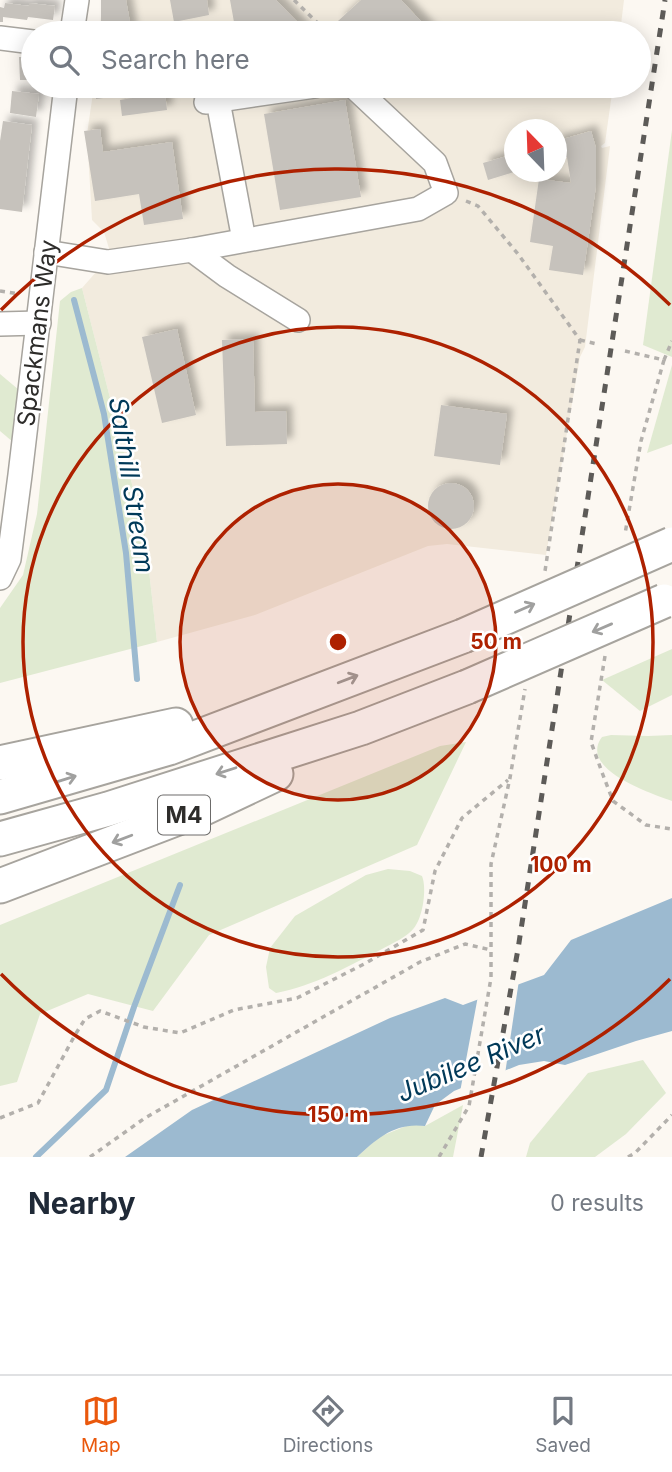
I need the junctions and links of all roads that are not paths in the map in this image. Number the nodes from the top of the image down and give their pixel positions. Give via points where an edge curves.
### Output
1 (77, 0) edge
2 (74, 21) edge
3 (0, 38) edge
4 (21, 40) edge
5 (65, 98) edge
6 (238, 98) edge
7 (365, 98) edge
8 (244, 240) junction
9 (192, 250) junction
10 (46, 252) junction
11 (298, 320) dead end
12 (39, 323) junction
13 (0, 324) edge
14 (672, 544) edge
15 (0, 578) edge
16 (668, 599) edge
17 (284, 704) junction
18 (361, 728) junction
19 (0, 763) edge
20 (0, 797) edge
21 (0, 839) edge
22 (0, 886) edge

1 - 2 street
3 - 4 street
5 - 10 street, Spackmans Way
6 - 8 street via 212,102
7 - 8 street via 435,163 446,193 418,209
8 - 9 street
9 - 10 street via 108,262
9 - 11 street
10 - 12 street, Spackmans Way
12 - 13 street
12 - 15 street, Spackmans Way via 9,559
17 -> 14 highway, bridge via 463,636
16 -> 18 highway, M4, bridge
17 - 19 highway
20 -> 17 highway via 169,748
18 -> 21 highway, M4
18 -> 22 highway, M4 via 204,808

